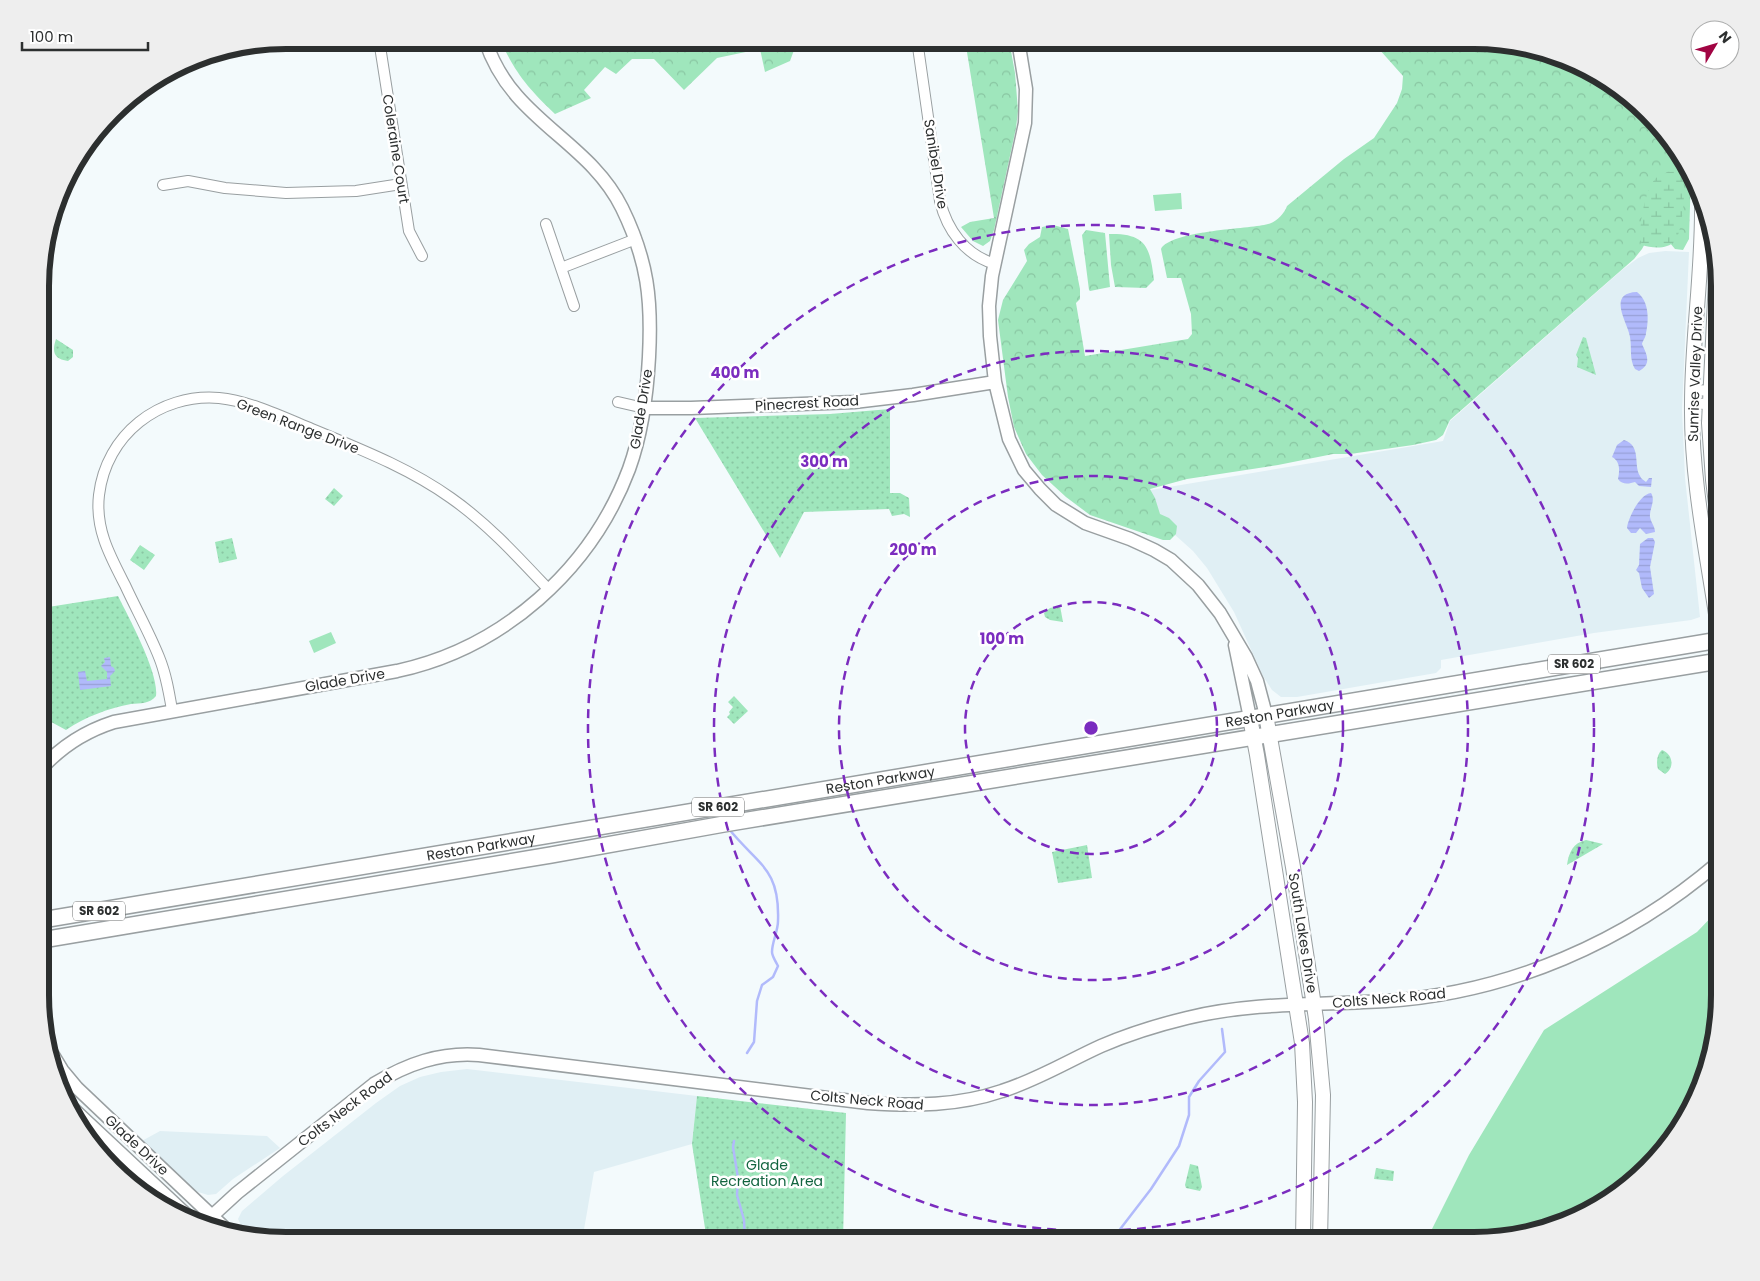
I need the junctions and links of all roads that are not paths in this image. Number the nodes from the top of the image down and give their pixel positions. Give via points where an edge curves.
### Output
1 (380, 49) edge
2 (490, 49) edge
3 (918, 49) edge
4 (1019, 49) edge
5 (401, 184) junction
6 (163, 185) dead end
7 (1702, 218) edge
8 (546, 224) dead end
9 (636, 239) junction
10 (422, 256) dead end
11 (995, 264) junction
12 (562, 268) junction
13 (574, 306) dead end
14 (995, 382) junction
15 (1711, 391) edge
16 (1692, 397) junction
17 (618, 402) dead end
18 (1711, 404) edge
19 (644, 408) junction
20 (1711, 580) edge
21 (549, 590) junction
22 (1232, 635) junction
23 (1711, 641) edge
24 (1711, 662) edge
25 (172, 710) junction
26 (1266, 715) junction
27 (1250, 718) junction
28 (1270, 735) junction
29 (1254, 738) junction
30 (49, 762) edge
31 (1711, 869) edge
32 (49, 919) edge
33 (49, 939) edge
34 (1314, 1004) junction
35 (1297, 1005) junction
36 (59, 1066) edge
37 (82, 1117) edge
38 (177, 1206) edge
39 (212, 1216) junction
40 (210, 1220) edge
41 (219, 1223) edge
42 (1303, 1232) edge
43 (1320, 1232) edge

1 - 5 street, Coleraine Court
2 - 9 street, Glade Drive via 498,70 515,94 582,155 608,184
3 - 11 street, Sanibel Drive via 944,218 965,247
4 - 11 street, South Lakes Drive via 1026,89 1025,123
5 - 6 street via 356,191 286,194 188,181
5 - 10 street, Coleraine Court via 409,231
7 - 16 main road, Sunrise Valley Drive
8 - 12 street
9 - 12 street
9 - 19 street, Glade Drive via 650,302
11 - 14 street, South Lakes Drive via 989,317
12 - 13 street
14 - 19 street, Pinecrest Road via 854,402
14 - 22 street, South Lakes Drive via 1011,444 1024,470 1040,489 1077,519 1145,545 1171,560 1211,600
15 - 16 street
16 - 18 street
16 - 20 main road, Sunrise Valley Drive via 1697,495
17 - 19 street, Pinecrest Road
19 - 21 street, Glade Drive via 631,460 612,506 585,549
21 - 25 street, Glade Drive via 491,634 429,662 369,676
21 - 25 street, Green Range Drive via 479,520 449,497 397,466 246,404 219,398 178,402 150,414 121,440 104,473 98,510 108,550 160,658
22 - 26 street, South Lakes Drive via 1253,672
22 - 27 street, South Lakes Drive
23 - 26 main road, Reston Parkway / SR 602
24 - 28 main road, Reston Parkway / SR 602
25 - 30 street, Glade Drive via 121,720 99,728 65,747
26 - 27 main road, Reston Parkway / SR 602
26 - 28 main road, South Lakes Drive
27 - 29 main road, South Lakes Drive
27 - 32 main road, Reston Parkway / SR 602
28 - 29 main road, Reston Parkway / SR 602
28 - 34 main road, South Lakes Drive
29 - 33 main road, Reston Parkway / SR 602
29 - 35 main road, South Lakes Drive
31 - 34 street, Colts Neck Road via 1627,928 1590,948 1534,970 1440,995
34 - 35 street, Colts Neck Road
34 - 43 main road, South Lakes Drive via 1323,1095
35 - 39 street, Colts Neck Road via 1222,1011 1165,1024 1103,1045 1002,1091 932,1105 868,1103 479,1055 443,1056 411,1064 374,1084
35 - 42 main road, South Lakes Drive via 1305,1102
36 - 39 street, Glade Drive via 77,1088
37 - 38 street, Glade Drive
39 - 40 street, Colts Neck Road
39 - 41 street, Glade Drive

